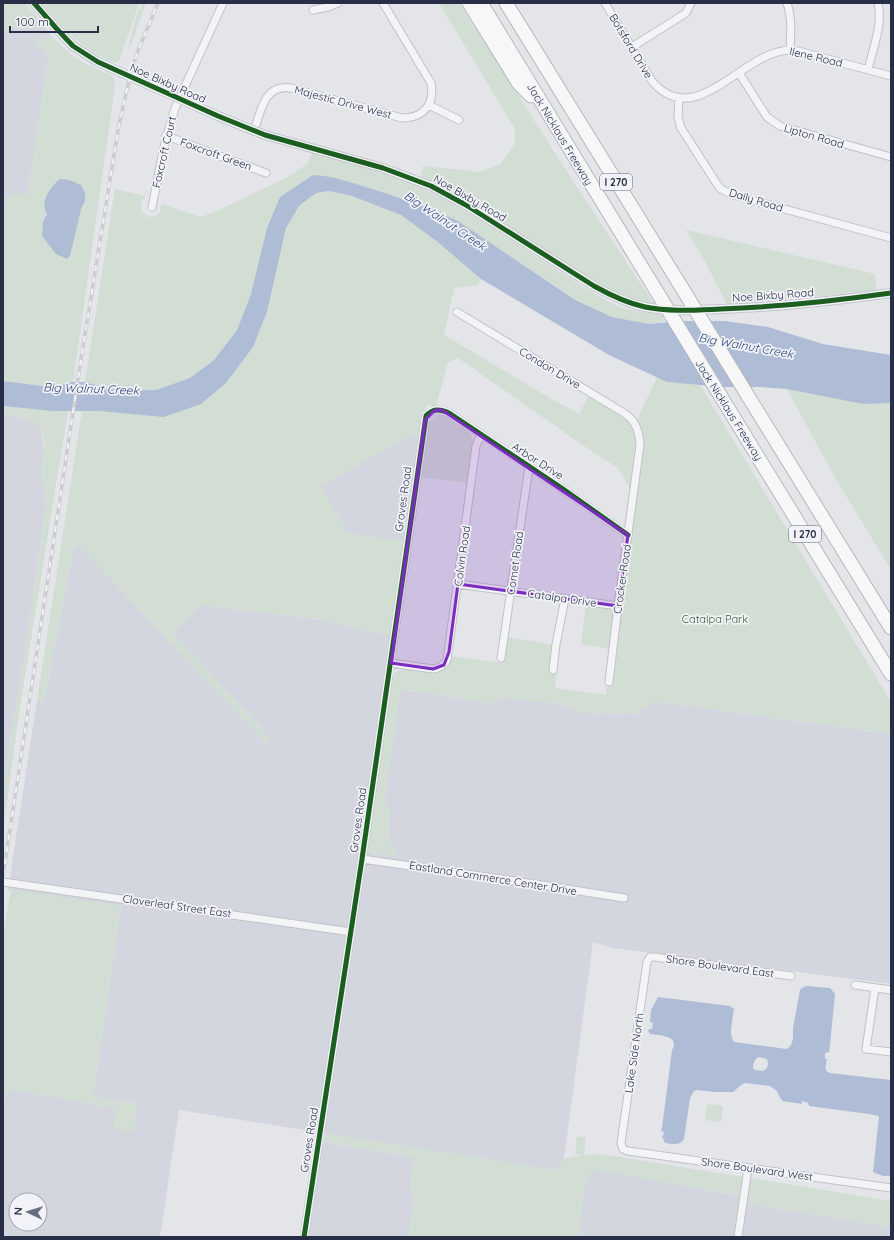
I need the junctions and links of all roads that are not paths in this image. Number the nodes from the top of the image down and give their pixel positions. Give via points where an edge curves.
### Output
1 (34, 3) edge
2 (223, 3) edge
3 (338, 3) edge
4 (383, 3) edge
5 (469, 3) edge
6 (481, 3) edge
7 (506, 3) edge
8 (513, 3) edge
9 (605, 3) edge
10 (787, 3) edge
11 (878, 3) edge
12 (691, 4) edge
13 (313, 10) dead end
14 (632, 47) junction
15 (790, 49) junction
16 (868, 70) junction
17 (739, 73) junction
18 (551, 76) junction
19 (891, 76) edge
20 (679, 98) junction
21 (179, 99) junction
22 (429, 105) junction
23 (543, 107) junction
24 (459, 120) dead end
25 (254, 131) junction
26 (166, 135) junction
27 (891, 157) edge
28 (266, 173) dead end
29 (152, 207) dead end
30 (891, 238) edge
31 (891, 293) edge
32 (457, 312) dead end
33 (435, 410) joint
34 (638, 428) joint
35 (481, 435) junction
36 (529, 467) junction
37 (628, 534) junction
38 (458, 584) junction
39 (511, 591) junction
40 (565, 599) junction
41 (618, 606) junction
42 (891, 628) edge
43 (501, 658) dead end
44 (391, 663) junction
45 (553, 670) dead end
46 (891, 674) edge
47 (610, 682) dead end
48 (362, 859) junction
49 (3, 882) edge
50 (624, 898) dead end
51 (351, 932) junction
52 (650, 957) joint
53 (791, 976) dead end
54 (855, 985) dead end
55 (875, 988) junction
56 (891, 990) edge
57 (891, 1052) edge
58 (623, 1149) joint
59 (748, 1168) junction
60 (891, 1188) edge
61 (304, 1237) edge
62 (738, 1237) edge

1 - 21 street, Noe Bixby Road via 73,46 89,57
2 - 21 street, Foxcroft Court
3 - 13 street via 328,8
4 - 22 street via 428,77 432,91
5 - 23 highway via 519,84
6 - 23 highway, Jack Nicklaus Freeway / I 270
7 - 18 highway, Jack Nicklaus Freeway / I 270
8 - 18 highway
9 - 14 street, Botsford Drive
10 - 15 street via 791,21
11 - 16 street via 878,30
12 - 14 street via 686,13
14 - 20 street, Botsford Drive via 658,88
15 - 16 street, Ilene Road
15 - 17 street, Ilene Road via 774,52
16 - 19 street, Ilene Road
17 - 20 street, Ilene Road via 704,94
17 - 27 street, Lipton Road via 767,117 780,126
18 - 42 highway, Jack Nicklaus Freeway / I 270, bridge
20 - 30 street, Daily Road via 678,117 681,128 721,189 733,195
21 - 25 street, Noe Bixby Road
21 - 26 street, Foxcroft Court
22 - 24 street
22 - 25 street, Majestic Drive West via 415,116 402,118 281,87 268,95
23 - 46 highway, Jack Nicklaus Freeway / I 270, bridge
25 - 31 street, Noe Bixby Road via 383,168 431,186 466,205 594,286 641,306 674,310 738,308 794,305
26 - 28 street, Foxcroft Green
26 - 29 street, Foxcroft Court
32 - 34 street, Condon Drive via 624,413
33 - 35 street, Arbor Drive via 448,413
33 - 44 street, Groves Road via 429,413 425,420
34 - 37 street, Crocker Road via 640,445
35 - 36 street, Arbor Drive
35 - 38 street, Colvin Road via 476,446
36 - 37 street, Arbor Drive
36 - 39 street, Comet Road
37 - 41 street, Crocker Road
38 - 39 street, Catalpa Drive
38 - 44 street, Colvin Road via 447,660 444,665 433,669
39 - 40 street, Catalpa Drive
39 - 43 street, Comet Road
40 - 41 street, Catalpa Drive
40 - 45 street
41 - 47 street, Crocker Road
44 - 48 street, Groves Road
48 - 50 street, Eastland Commerce Center Drive
48 - 51 street, Groves Road
49 - 51 street, Cloverleaf Street East
51 - 61 street, Groves Road
52 - 53 street, Shore Boulevard East
52 - 58 street, Lake Side North via 647,962 621,1143
54 - 55 street
55 - 56 street
55 - 57 street via 866,1049
58 - 59 street, Shore Boulevard West
59 - 60 street, Shore Boulevard West
59 - 62 street

